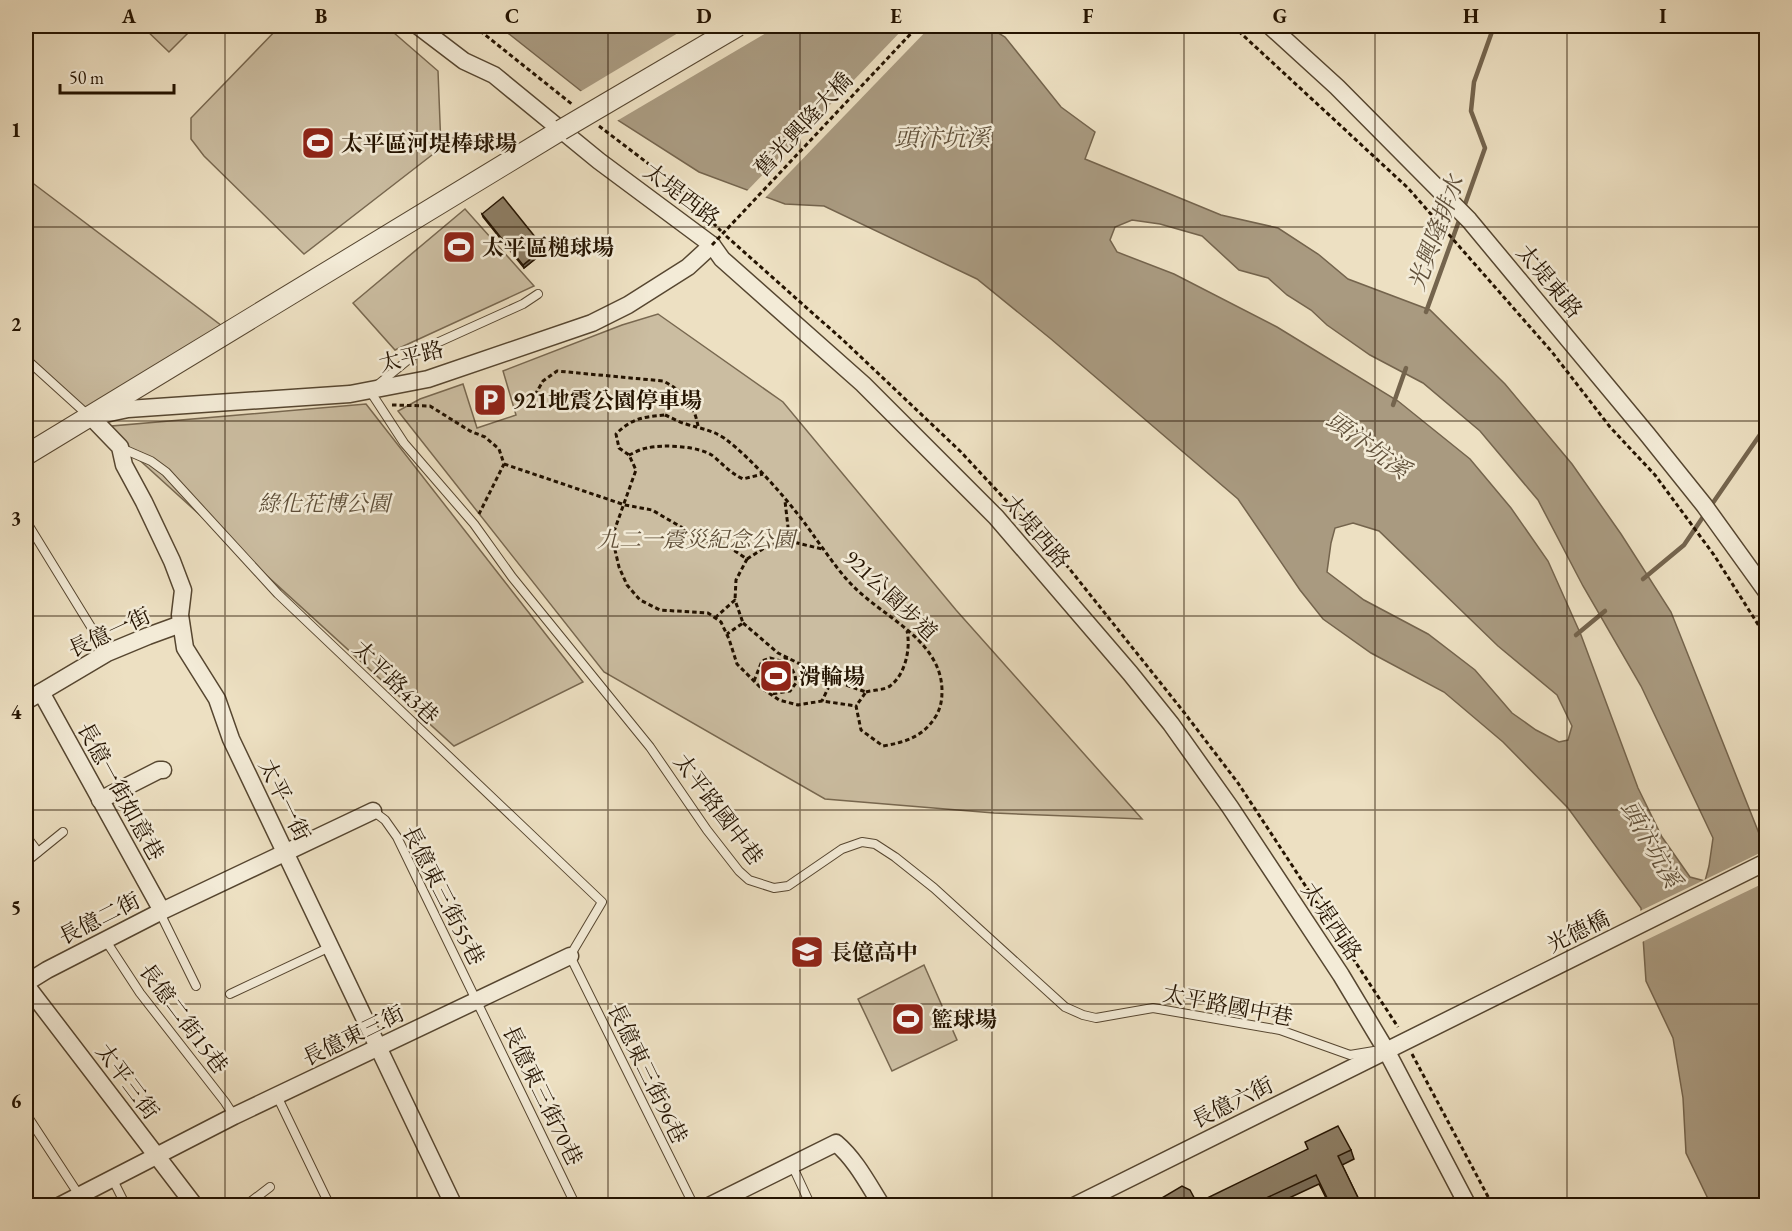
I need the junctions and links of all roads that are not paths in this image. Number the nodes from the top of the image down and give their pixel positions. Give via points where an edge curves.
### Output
1 (418, 26) edge
2 (738, 26) edge
3 (1270, 26) edge
4 (561, 130) junction
5 (712, 245) junction
6 (538, 294) dead end
7 (26, 359) edge
8 (374, 397) junction
9 (91, 417) junction
10 (120, 447) junction
11 (26, 455) edge
12 (26, 521) edge
13 (1767, 591) edge
14 (181, 624) junction
15 (107, 653) junction
16 (40, 692) junction
17 (26, 701) edge
18 (163, 770) dead end
19 (100, 800) junction
20 (373, 811) joint
21 (63, 832) dead end
22 (26, 836) edge
23 (285, 851) junction
24 (38, 852) junction
25 (26, 862) edge
26 (1767, 862) edge
27 (162, 911) junction
28 (106, 941) junction
29 (330, 947) junction
30 (570, 956) junction
31 (26, 984) edge
32 (196, 986) dead end
33 (230, 994) dead end
34 (477, 1000) junction
35 (1407, 1040) joint
36 (378, 1048) junction
37 (1386, 1050) junction
38 (277, 1096) junction
39 (26, 1113) edge
40 (234, 1116) junction
41 (156, 1156) junction
42 (792, 1165) junction
43 (112, 1179) junction
44 (270, 1187) dead end
45 (79, 1195) junction
46 (59, 1206) edge
47 (126, 1206) edge
48 (195, 1206) edge
49 (245, 1206) edge
50 (330, 1206) edge
51 (454, 1206) edge
52 (576, 1206) edge
53 (694, 1206) edge
54 (709, 1206) edge
55 (811, 1206) edge
56 (882, 1206) edge
57 (1074, 1206) edge
58 (1468, 1206) edge

1 - 4 street, 太堤西路 via 464,61 494,75
2 - 4 street, 太平路, bridge
3 - 13 street, 太堤東路 via 1345,94 1469,220 1647,434
4 - 5 street, 太堤西路
4 - 9 street, 太平路
5 - 8 street, 太平路 via 688,267 651,291 592,322
5 - 37 street, 太堤西路 via 863,384 996,517 1130,673 1230,807
6 - 8 lane via 419,351
7 - 9 lane
8 - 9 street, 太平路 via 350,394 128,409
8 - 37 lane, 太平路國中巷 via 404,443 474,524 512,577 650,747 706,830 749,880 774,888 788,886 842,849 862,842 875,844 934,888 1065,1007 1083,1016 1096,1018 1153,1008 1280,1030 1350,1055
9 - 10 street, 太平一街
9 - 11 street, 太平路
10 - 14 street, 太平一街 via 123,465 183,590
10 - 30 lane, 太平路43巷 via 166,471 278,594 602,902
12 - 15 lane
14 - 15 street, 長億一街
14 - 23 street, 太平一街 via 185,648 217,699 231,739
15 - 16 street, 長億一街
16 - 17 street, 長億一街
16 - 19 street, 長億一街如意巷
18 - 19 street
19 - 27 street, 長億一街如意巷
20 - 23 street, 長億二街
20 - 34 lane, 長億東三街55巷 via 397,837
21 - 24 lane
22 - 24 lane
23 - 27 street, 長億二街
23 - 29 street, 太平一街
24 - 25 lane
26 - 35 street, 光德橋
27 - 28 street, 長億二街
27 - 32 lane
28 - 31 street, 長億二街
28 - 40 lane, 長億二街15巷 via 140,993
29 - 33 lane
29 - 36 street, 太平一街
30 - 34 street, 長億東三街
30 - 53 lane, 長億東三街96巷
31 - 41 street, 太平三街
34 - 36 street, 長億東三街
34 - 52 lane, 長億東三街70巷
35 - 37 street, 長億六街
36 - 38 street, 長億東三街
36 - 51 street, 太平一街
37 - 57 street, 長億六街
37 - 58 street, 太堤西路
38 - 40 street, 長億東三街
38 - 50 lane
39 - 45 lane
40 - 41 street, 長億東三街
41 - 43 street, 長億東三街
41 - 48 street, 太平三街
42 - 54 street
42 - 55 lane
42 - 56 street via 836,1143 857,1166
43 - 45 street, 長億東三街
43 - 47 lane
44 - 49 lane
45 - 46 street, 長億東三街

